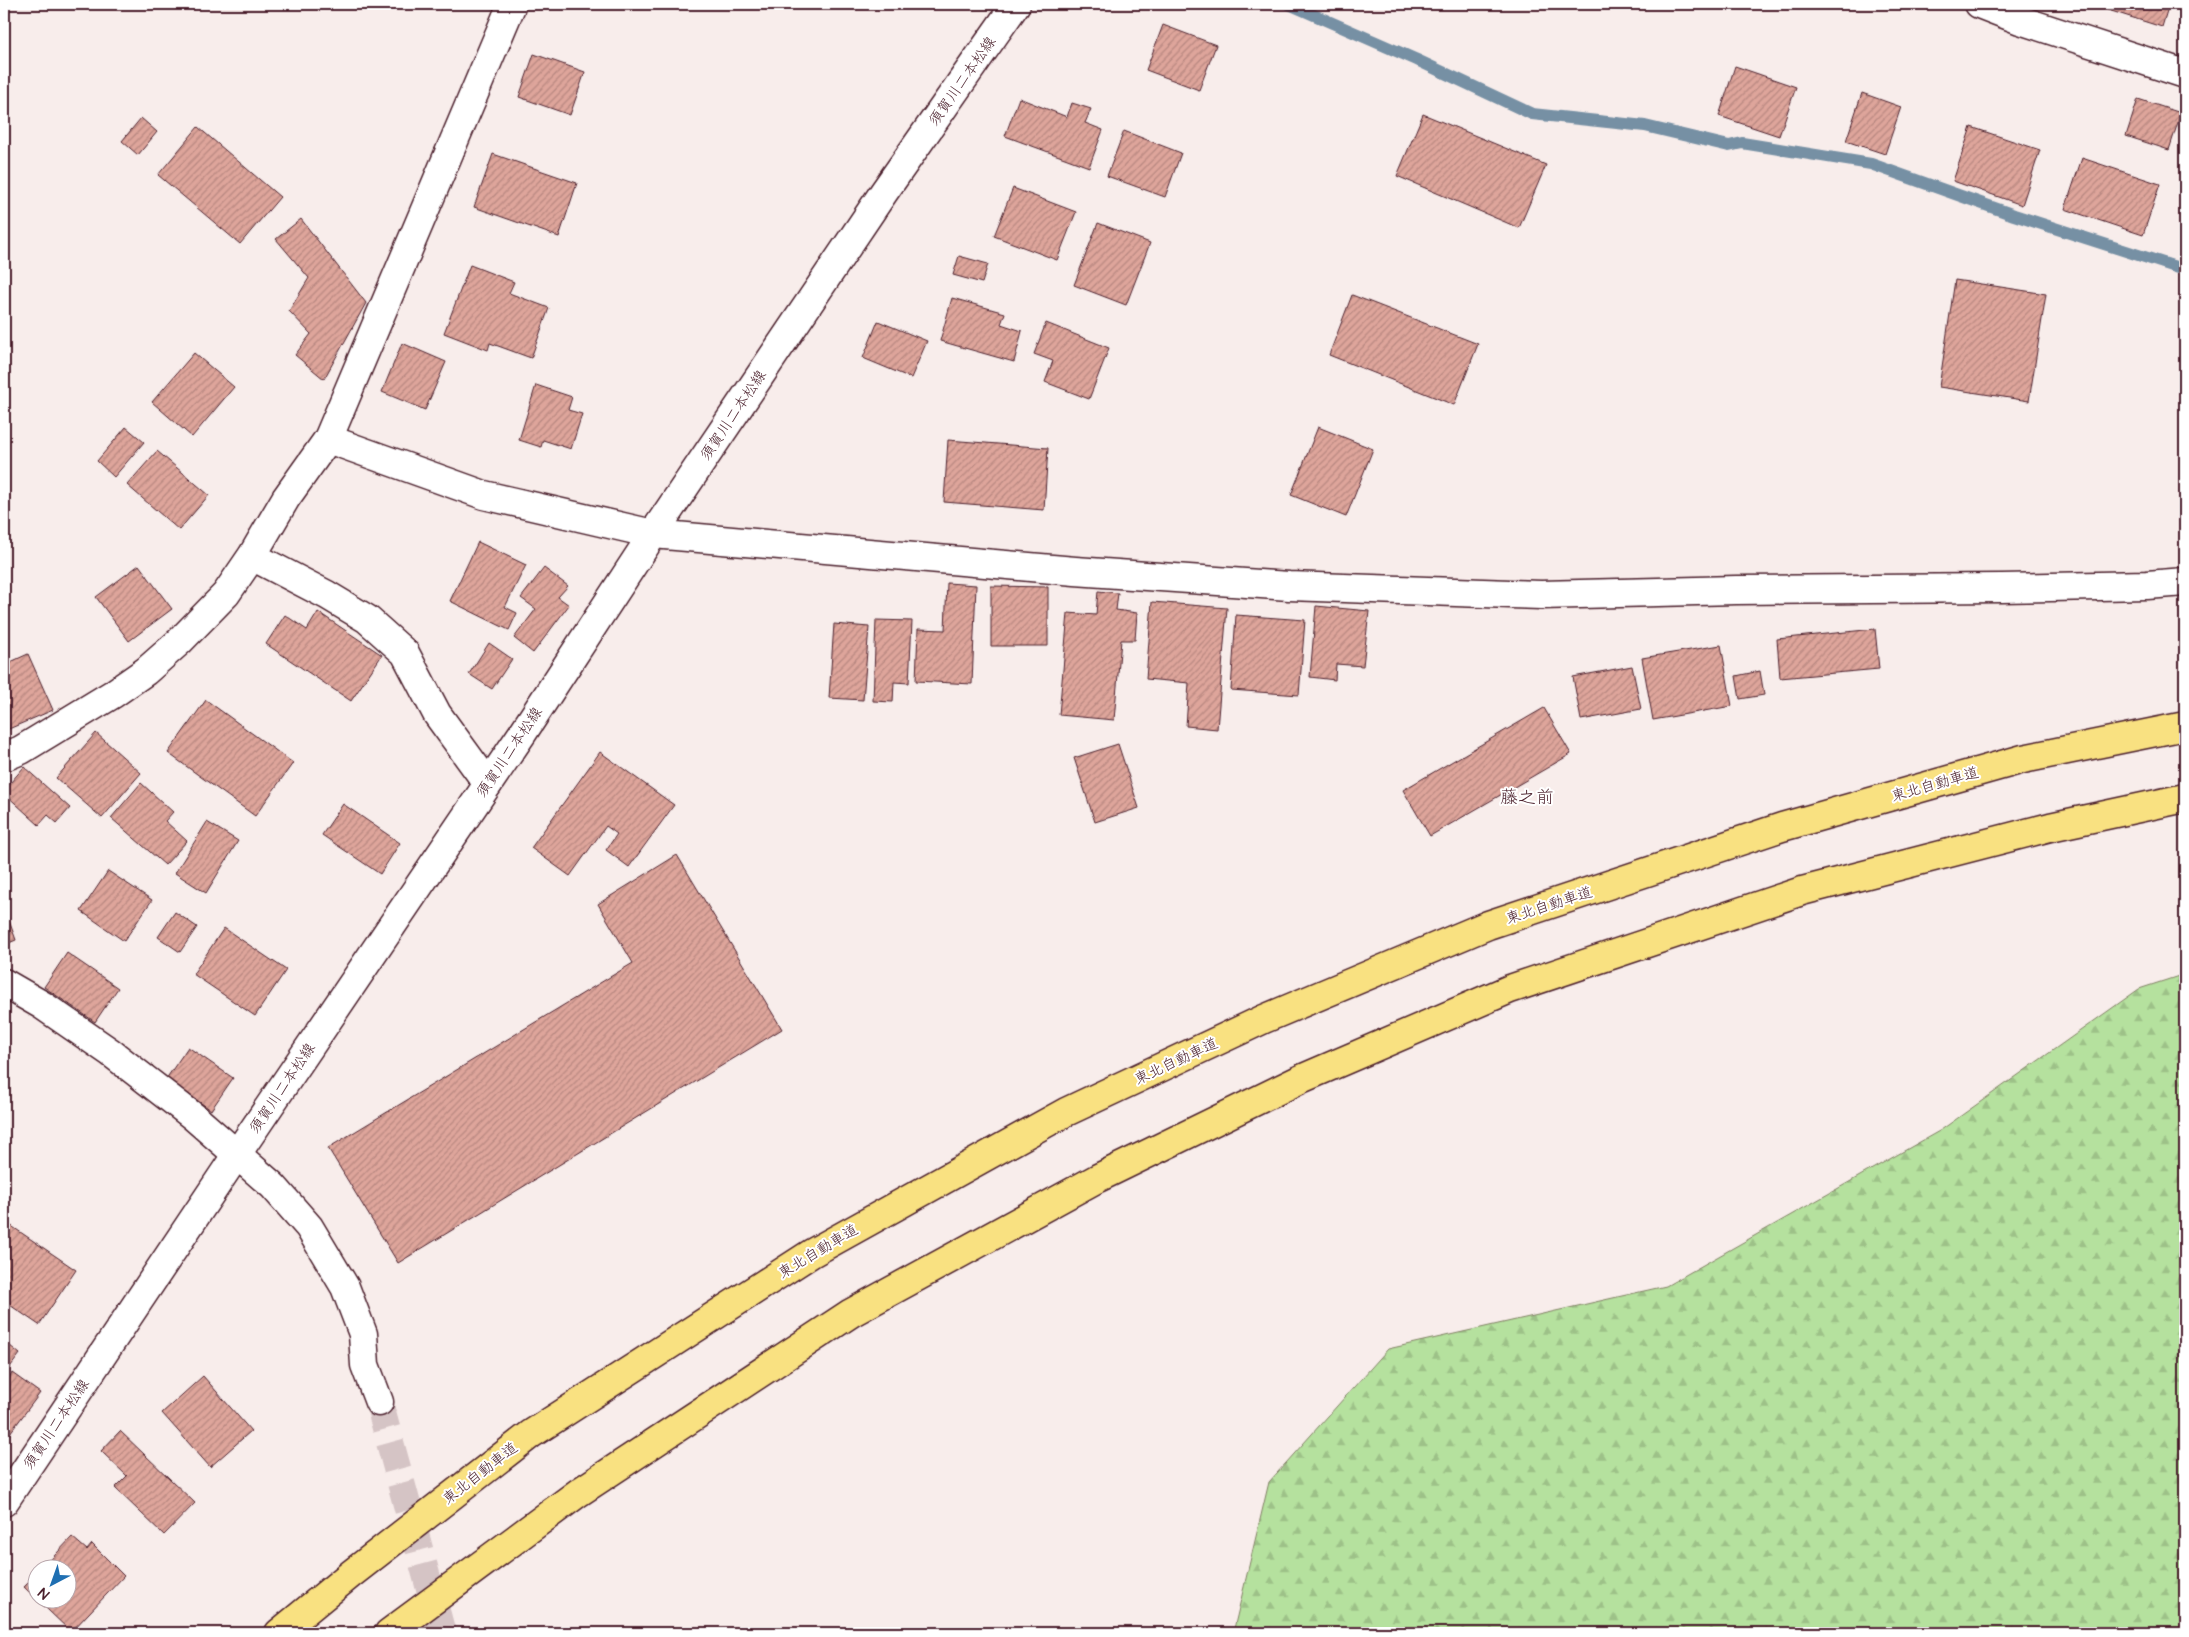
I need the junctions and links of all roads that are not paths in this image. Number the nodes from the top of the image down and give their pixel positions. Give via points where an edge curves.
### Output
1 (512, 4) edge
2 (1016, 4) edge
3 (1979, 4) edge
4 (2045, 15) edge
5 (2183, 67) edge
6 (328, 439) junction
7 (653, 534) junction
8 (252, 556) junction
9 (2185, 582) edge
10 (2185, 726) edge
11 (4, 757) edge
12 (488, 784) junction
13 (2185, 798) edge
14 (4, 983) edge
15 (237, 1154) junction
16 (379, 1402) tunnel mouth
17 (4, 1502) edge
18 (279, 1633) edge
19 (389, 1633) edge

1 - 6 street
2 - 7 street, 須賀川二本松線 via 884,192
3 - 4 street
4 - 5 street
6 - 7 street via 484,495
6 - 8 street via 286,498
7 - 9 street via 1279,586 1541,595
7 - 12 street, 須賀川二本松線
8 - 11 street via 226,594 146,671 113,694
8 - 12 street via 367,619 405,653 437,714
10 - 18 highway, 東北自動車道 via 2023,759 1782,827 1488,925 1264,1019 1066,1112 812,1253 531,1434
12 - 15 street, 須賀川二本松線
13 - 19 highway via 2050,827 1802,891 1510,989 1301,1078 1098,1178 851,1313 578,1493
14 - 15 street via 110,1052 194,1116
15 - 16 street via 273,1186 309,1227 345,1287 363,1334 365,1365
15 - 17 street, 須賀川二本松線

